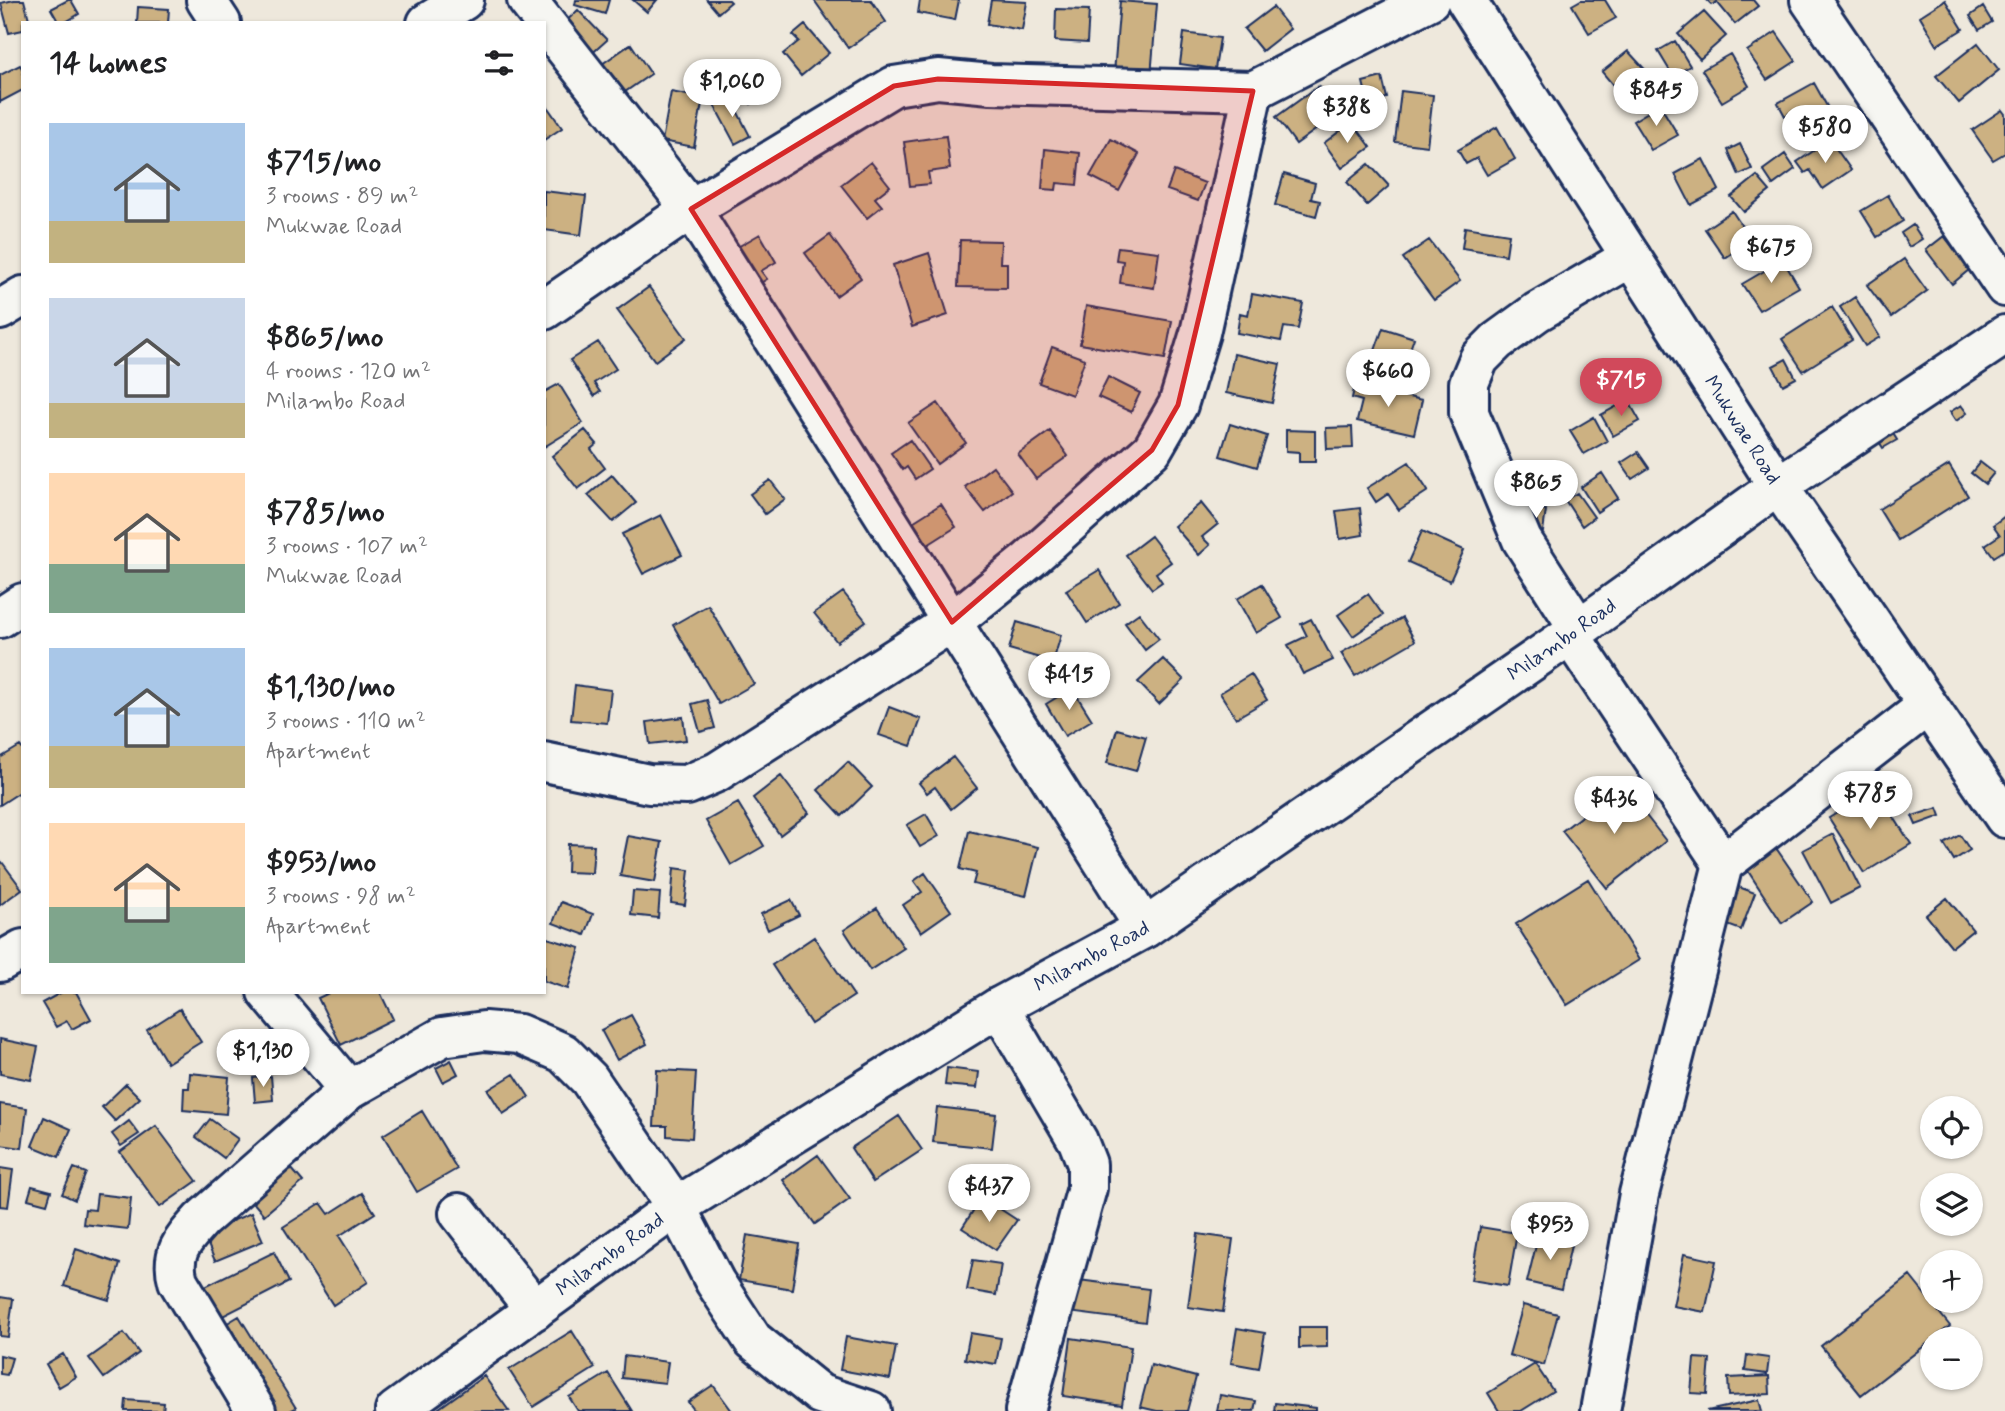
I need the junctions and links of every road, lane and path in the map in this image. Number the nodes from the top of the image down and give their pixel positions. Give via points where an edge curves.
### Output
1 (206, 0) edge
2 (464, 0) edge
3 (527, 0) edge
4 (1430, 0) edge
5 (1466, 0) edge
6 (1810, 0) edge
7 (220, 21) edge
8 (430, 21) edge
9 (543, 21) edge
10 (546, 24) edge
11 (1254, 91) junction
12 (691, 209) junction
13 (1630, 257) junction
14 (2005, 287) edge
15 (21, 297) edge
16 (546, 309) edge
17 (0, 310) edge
18 (2005, 335) edge
19 (1778, 486) junction
20 (953, 622) junction
21 (1575, 632) junction
22 (1927, 706) junction
23 (546, 762) edge
24 (2005, 818) edge
25 (1723, 864) junction
26 (1145, 928) junction
27 (21, 950) edge
28 (0, 962) edge
29 (269, 994) edge
30 (999, 1007) junction
31 (349, 1090) junction
32 (677, 1207) junction
33 (459, 1213) dead end
34 (535, 1310) junction
35 (256, 1411) edge
36 (395, 1411) edge
37 (870, 1411) edge
38 (1026, 1411) edge
39 (1600, 1411) edge

1 - 7 street
2 - 8 street
3 - 9 street
4 - 11 street
5 - 13 street, Mukwae Road
6 - 14 street
10 - 12 street
11 - 12 street via 938,79 894,86
11 - 20 street via 1200,333 1172,416 1152,450
12 - 16 street
12 - 20 street
13 - 19 street, Mukwae Road
13 - 21 street via 1536,312 1497,341 1479,359 1469,383 1469,413 1522,540
15 - 17 street
18 - 19 street, Milambo Road
19 - 21 street, Milambo Road
19 - 22 street, Mukwae Road
20 - 23 street via 717,772 687,785 649,784
20 - 26 street
21 - 25 street
21 - 26 street, Milambo Road
22 - 24 street, Mukwae Road
22 - 25 street
25 - 39 street via 1639,1194
26 - 30 street, Milambo Road
27 - 28 street
29 - 31 street
30 - 32 street, Milambo Road
30 - 38 street via 1087,1164 1087,1188
31 - 32 street via 442,1037 484,1031 519,1034 563,1053 589,1079
31 - 35 street via 201,1220 180,1244 174,1268 178,1281
32 - 34 street, Milambo Road
32 - 37 street via 715,1282 752,1340 820,1394
33 - 34 street
34 - 36 street, Milambo Road

